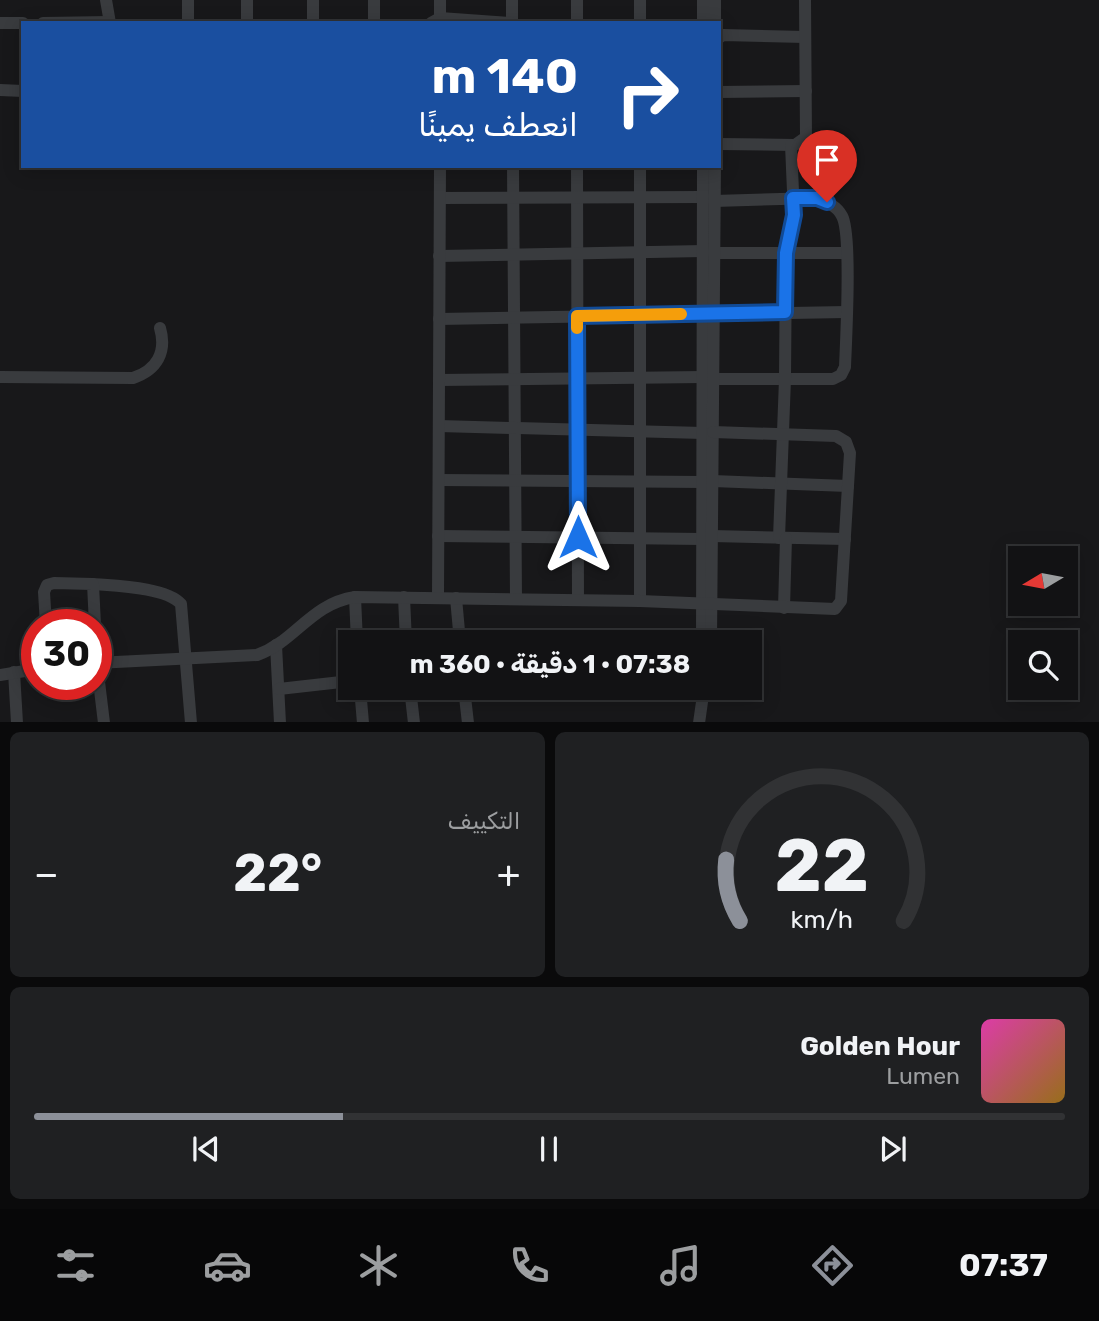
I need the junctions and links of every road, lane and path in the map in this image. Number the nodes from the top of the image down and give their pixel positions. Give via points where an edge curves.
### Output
1 (106, 0) edge
2 (188, 0) edge
3 (247, 0) edge
4 (313, 0) edge
5 (374, 0) edge
6 (440, 0) edge
7 (512, 0) edge
8 (577, 0) edge
9 (640, 0) edge
10 (703, 0) edge
11 (715, 0) edge
12 (805, 0) edge
13 (110, 21) edge
14 (188, 21) edge
15 (247, 21) edge
16 (313, 21) edge
17 (374, 21) edge
18 (437, 21) edge
19 (511, 21) edge
20 (577, 21) edge
21 (640, 21) edge
22 (703, 21) edge
23 (715, 21) edge
24 (0, 23) edge
25 (21, 23) edge
26 (721, 35) edge
27 (806, 37) junction
28 (0, 90) edge
29 (21, 91) edge
30 (806, 91) junction
31 (721, 92) edge
32 (721, 144) edge
33 (791, 145) junction
34 (440, 168) edge
35 (513, 168) edge
36 (577, 168) edge
37 (640, 168) edge
38 (703, 168) edge
39 (715, 168) edge
40 (640, 197) junction
41 (440, 198) junction
42 (513, 198) junction
43 (577, 198) junction
44 (793, 198) junction
45 (709, 199) junction
46 (640, 252) junction
47 (709, 252) junction
48 (577, 253) junction
49 (786, 253) junction
50 (847, 253) junction
51 (514, 254) junction
52 (439, 256) junction
53 (785, 312) junction
54 (846, 312) junction
55 (708, 313) junction
56 (640, 314) junction
57 (577, 316) junction
58 (514, 317) junction
59 (439, 319) junction
60 (160, 327) dead end
61 (0, 377) edge
62 (577, 378) junction
63 (640, 378) junction
64 (708, 378) junction
65 (515, 379) junction
66 (785, 379) junction
67 (439, 380) junction
68 (439, 426) junction
69 (515, 428) junction
70 (578, 429) junction
71 (640, 431) junction
72 (708, 432) junction
73 (782, 434) junction
74 (439, 480) junction
75 (516, 481) junction
76 (578, 481) junction
77 (640, 482) junction
78 (708, 482) junction
79 (781, 483) junction
80 (848, 486) junction
81 (438, 536) junction
82 (516, 537) junction
83 (578, 537) junction
84 (640, 538) junction
85 (707, 538) junction
86 (783, 538) junction
87 (845, 539) junction
88 (93, 584) junction
89 (355, 597) junction
90 (404, 597) junction
91 (438, 597) junction
92 (456, 598) junction
93 (516, 599) junction
94 (578, 600) junction
95 (640, 601) junction
96 (707, 603) junction
97 (784, 608) junction
98 (45, 609) edge
99 (94, 609) edge
100 (356, 630) edge
101 (405, 630) edge
102 (459, 630) edge
103 (704, 630) edge
104 (710, 630) edge
105 (276, 646) junction
106 (187, 659) junction
107 (112, 662) edge
108 (21, 671) edge
109 (14, 672) junction
110 (0, 674) edge
111 (338, 683) edge
112 (279, 690) junction
113 (101, 700) edge
114 (361, 700) edge
115 (411, 700) edge
116 (465, 700) edge
117 (702, 700) edge
118 (17, 722) edge
119 (104, 722) edge
120 (191, 722) edge
121 (280, 722) edge
122 (363, 722) edge
123 (414, 722) edge
124 (468, 722) edge
125 (699, 722) edge

1 - 13 street
2 - 14 street
3 - 15 street
4 - 16 street
5 - 17 street
6 - 18 street
7 - 19 street
8 - 20 street
9 - 21 street
10 - 22 street
11 - 23 street
12 - 27 street
24 - 25 street
26 - 27 street
27 - 30 street
28 - 29 street
30 - 31 street
30 - 33 street via 806,137
32 - 33 street
33 - 44 street
34 - 41 street
35 - 42 street
36 - 43 street
37 - 40 street
38 - 45 street
39 - 45 street
40 - 43 street
40 - 45 street
40 - 46 street
41 - 42 street
41 - 52 street
42 - 43 street
42 - 51 street
43 - 48 street
44 - 45 street
44 - 49 street
44 - 50 street via 817,198 836,208 846,227
45 - 47 street
46 - 47 street
46 - 48 street
46 - 56 street
47 - 49 street
47 - 55 street
48 - 51 street
48 - 57 street
49 - 50 street
49 - 53 street
50 - 54 street
51 - 52 street
51 - 58 street
52 - 59 street
53 - 54 street
53 - 55 street
53 - 66 street
54 - 66 street via 841,375
55 - 56 street
55 - 64 street
56 - 57 street
56 - 63 street
57 - 58 street
57 - 62 street
58 - 59 street
58 - 65 street
59 - 67 street
60 - 61 street via 163,349 143,374
62 - 63 street
62 - 65 street
62 - 70 street
63 - 64 street
63 - 71 street
64 - 66 street
64 - 72 street
65 - 67 street
65 - 69 street
66 - 73 street
67 - 68 street
68 - 69 street
68 - 74 street
69 - 70 street
69 - 75 street
70 - 71 street
70 - 76 street
71 - 72 street
71 - 77 street
72 - 73 street
72 - 78 street
73 - 79 street
73 - 80 street via 846,442
74 - 75 street
74 - 81 street
75 - 76 street
75 - 82 street
76 - 77 street
76 - 83 street
77 - 78 street
77 - 84 street
78 - 79 street
78 - 85 street
79 - 80 street
79 - 86 street
80 - 87 street
81 - 82 street
81 - 91 street
82 - 83 street
82 - 93 street
83 - 84 street
83 - 94 street
84 - 85 street
84 - 95 street
85 - 86 street
85 - 96 street
86 - 87 street
86 - 97 street
87 - 97 street via 838,607 828,611
88 - 98 street via 47,585
88 - 99 street
88 - 106 street via 176,599 183,613
89 - 90 street
89 - 100 street
89 - 105 street via 322,608
90 - 91 street
90 - 101 street
91 - 92 street
92 - 93 street
92 - 102 street
93 - 94 street
94 - 95 street
95 - 96 street
96 - 97 street
96 - 103 street
96 - 104 street
105 - 106 street via 246,656
105 - 112 street
106 - 107 street
106 - 120 street
108 - 109 street
109 - 110 street
109 - 118 street
111 - 112 street
112 - 121 street
113 - 119 street
114 - 122 street
115 - 123 street
116 - 124 street
117 - 125 street

